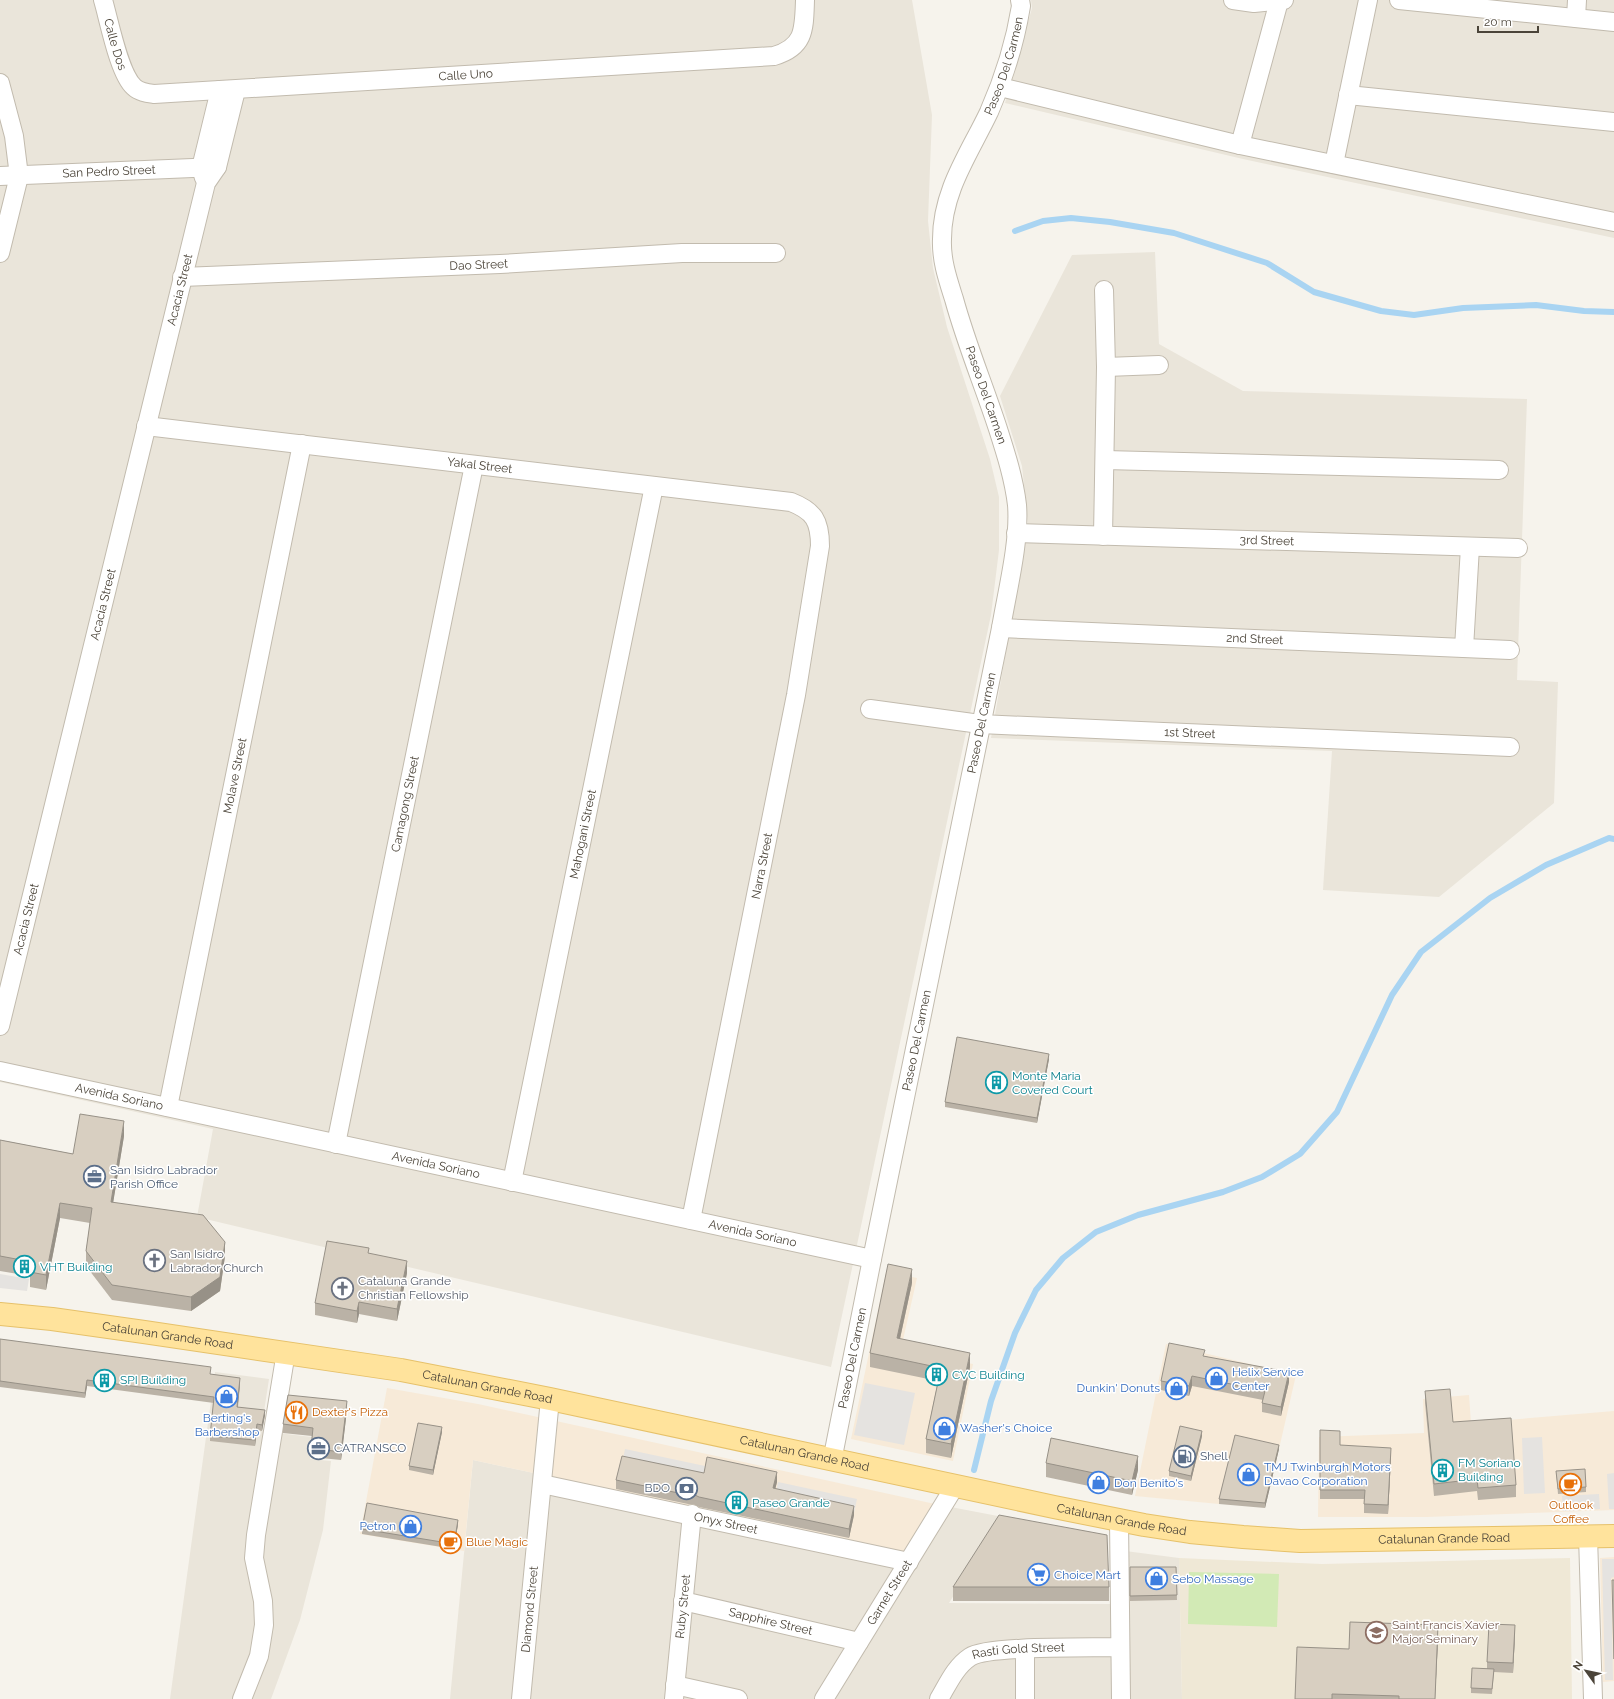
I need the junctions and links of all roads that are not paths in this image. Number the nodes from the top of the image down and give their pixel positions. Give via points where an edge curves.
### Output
1 (103, 0) edge
2 (804, 0) edge
3 (1233, 0) edge
4 (1368, 0) edge
5 (1399, 0) edge
6 (1577, 0) edge
7 (1282, 1) edge
8 (1022, 2) edge
9 (1576, 18) junction
10 (1614, 22) edge
11 (0, 84) edge
12 (1000, 86) junction
13 (134, 87) joint
14 (228, 90) junction
15 (1348, 95) junction
16 (1614, 122) edge
17 (1240, 145) junction
18 (1334, 164) junction
19 (208, 173) junction
20 (0, 176) edge
21 (19, 176) junction
22 (1614, 222) edge
23 (0, 253) edge
24 (776, 253) dead end
25 (182, 277) junction
26 (1104, 290) dead end
27 (1159, 365) dead end
28 (1106, 367) junction
29 (146, 426) junction
30 (302, 444) junction
31 (1105, 460) junction
32 (474, 465) junction
33 (1499, 470) dead end
34 (654, 486) junction
35 (810, 512) joint
36 (1016, 533) junction
37 (1103, 536) junction
38 (1470, 547) junction
39 (1518, 548) dead end
40 (1001, 628) junction
41 (1464, 648) junction
42 (1510, 650) dead end
43 (870, 709) dead end
44 (980, 724) junction
45 (1510, 747) dead end
46 (0, 1026) edge
47 (0, 1071) edge
48 (168, 1107) junction
49 (336, 1144) junction
50 (512, 1182) junction
51 (691, 1220) junction
52 (872, 1259) junction
53 (0, 1314) edge
54 (286, 1352) junction
55 (550, 1400) junction
56 (832, 1461) junction
57 (542, 1484) junction
58 (956, 1486) junction
59 (692, 1514) junction
60 (1119, 1520) junction
61 (1588, 1536) junction
62 (1614, 1536) edge
63 (909, 1562) junction
64 (683, 1601) junction
65 (859, 1642) junction
66 (1120, 1647) junction
67 (1025, 1650) junction
68 (675, 1692) edge
69 (242, 1699) edge
70 (521, 1699) edge
71 (738, 1699) edge
72 (824, 1699) edge
73 (939, 1699) edge
74 (1025, 1699) edge
75 (1121, 1699) edge
76 (1593, 1699) edge

1 - 13 street, Calle Dos via 120,61
2 - 14 street, Calle Uno via 802,34 796,45 774,56
3 - 7 street via 1254,3
4 - 15 street
5 - 9 street
6 - 9 street
7 - 17 street
8 - 12 street, Paseo Del Carmen via 1012,49
9 - 10 street
11 - 21 street via 14,136
12 - 17 street
12 - 36 street, Paseo Del Carmen via 957,173 944,216 942,240 944,263 960,323 1009,464 1017,505
13 - 14 street, Calle Uno via 142,92 154,94
14 - 19 street, Acacia Street
15 - 16 street
15 - 18 street
17 - 18 street
18 - 22 street
19 - 21 street, San Pedro Street
19 - 25 street, Acacia Street
20 - 21 street, San Pedro Street
21 - 23 street
24 - 25 street, Dao Street via 682,253 500,264
25 - 29 street, Acacia Street
26 - 28 street
27 - 28 street
28 - 31 street
29 - 30 street, Yakal Street
29 - 46 street, Acacia Street
30 - 32 street, Yakal Street
30 - 48 street, Molave Street
31 - 33 street
31 - 37 street
32 - 34 street, Yakal Street
32 - 49 street, Camagong Street
34 - 35 street, Yakal Street via 791,502
34 - 50 street, Mahogani Street
35 - 51 street, Narra Street via 816,519 820,532 820,546 796,695
36 - 37 street, 3rd Street
36 - 40 street, Paseo Del Carmen
37 - 38 street, 3rd Street
38 - 39 street, 3rd Street
38 - 41 street
40 - 41 street, 2nd Street
40 - 44 street, Paseo Del Carmen
41 - 42 street, 2nd Street
43 - 44 street, 1st Street
44 - 45 street, 1st Street
44 - 52 street, Paseo Del Carmen
47 - 48 street, Avenida Soriano
48 - 49 street, Avenida Soriano
49 - 50 street, Avenida Soriano
50 - 51 street, Avenida Soriano
51 - 52 street, Avenida Soriano
52 - 56 street, Paseo Del Carmen
53 - 54 main road, Catalunan Grande Road
54 - 55 main road, Catalunan Grande Road via 378,1366
54 - 69 street via 254,1558 263,1601 264,1625 259,1656
55 - 56 main road, Catalunan Grande Road
55 - 57 street, Diamond Street
56 - 58 main road, Catalunan Grande Road
57 - 59 street, Onyx Street
57 - 70 street, Diamond Street
58 - 60 main road, Catalunan Grande Road
58 - 63 street, Garnet Street
59 - 63 street, Onyx Street
59 - 64 street, Ruby Street
60 - 61 main road, Catalunan Grande Road via 1198,1532 1300,1541
60 - 66 street
61 - 62 main road, Catalunan Grande Road
61 - 76 street
63 - 65 street, Garnet Street
64 - 65 street, Sapphire Street
64 - 68 street, Ruby Street
65 - 72 street, Garnet Street
66 - 67 street, Rasti Gold Street
66 - 75 street
67 - 73 street, Rasti Gold Street via 1001,1650 972,1656 961,1665
67 - 74 street
68 - 71 street

